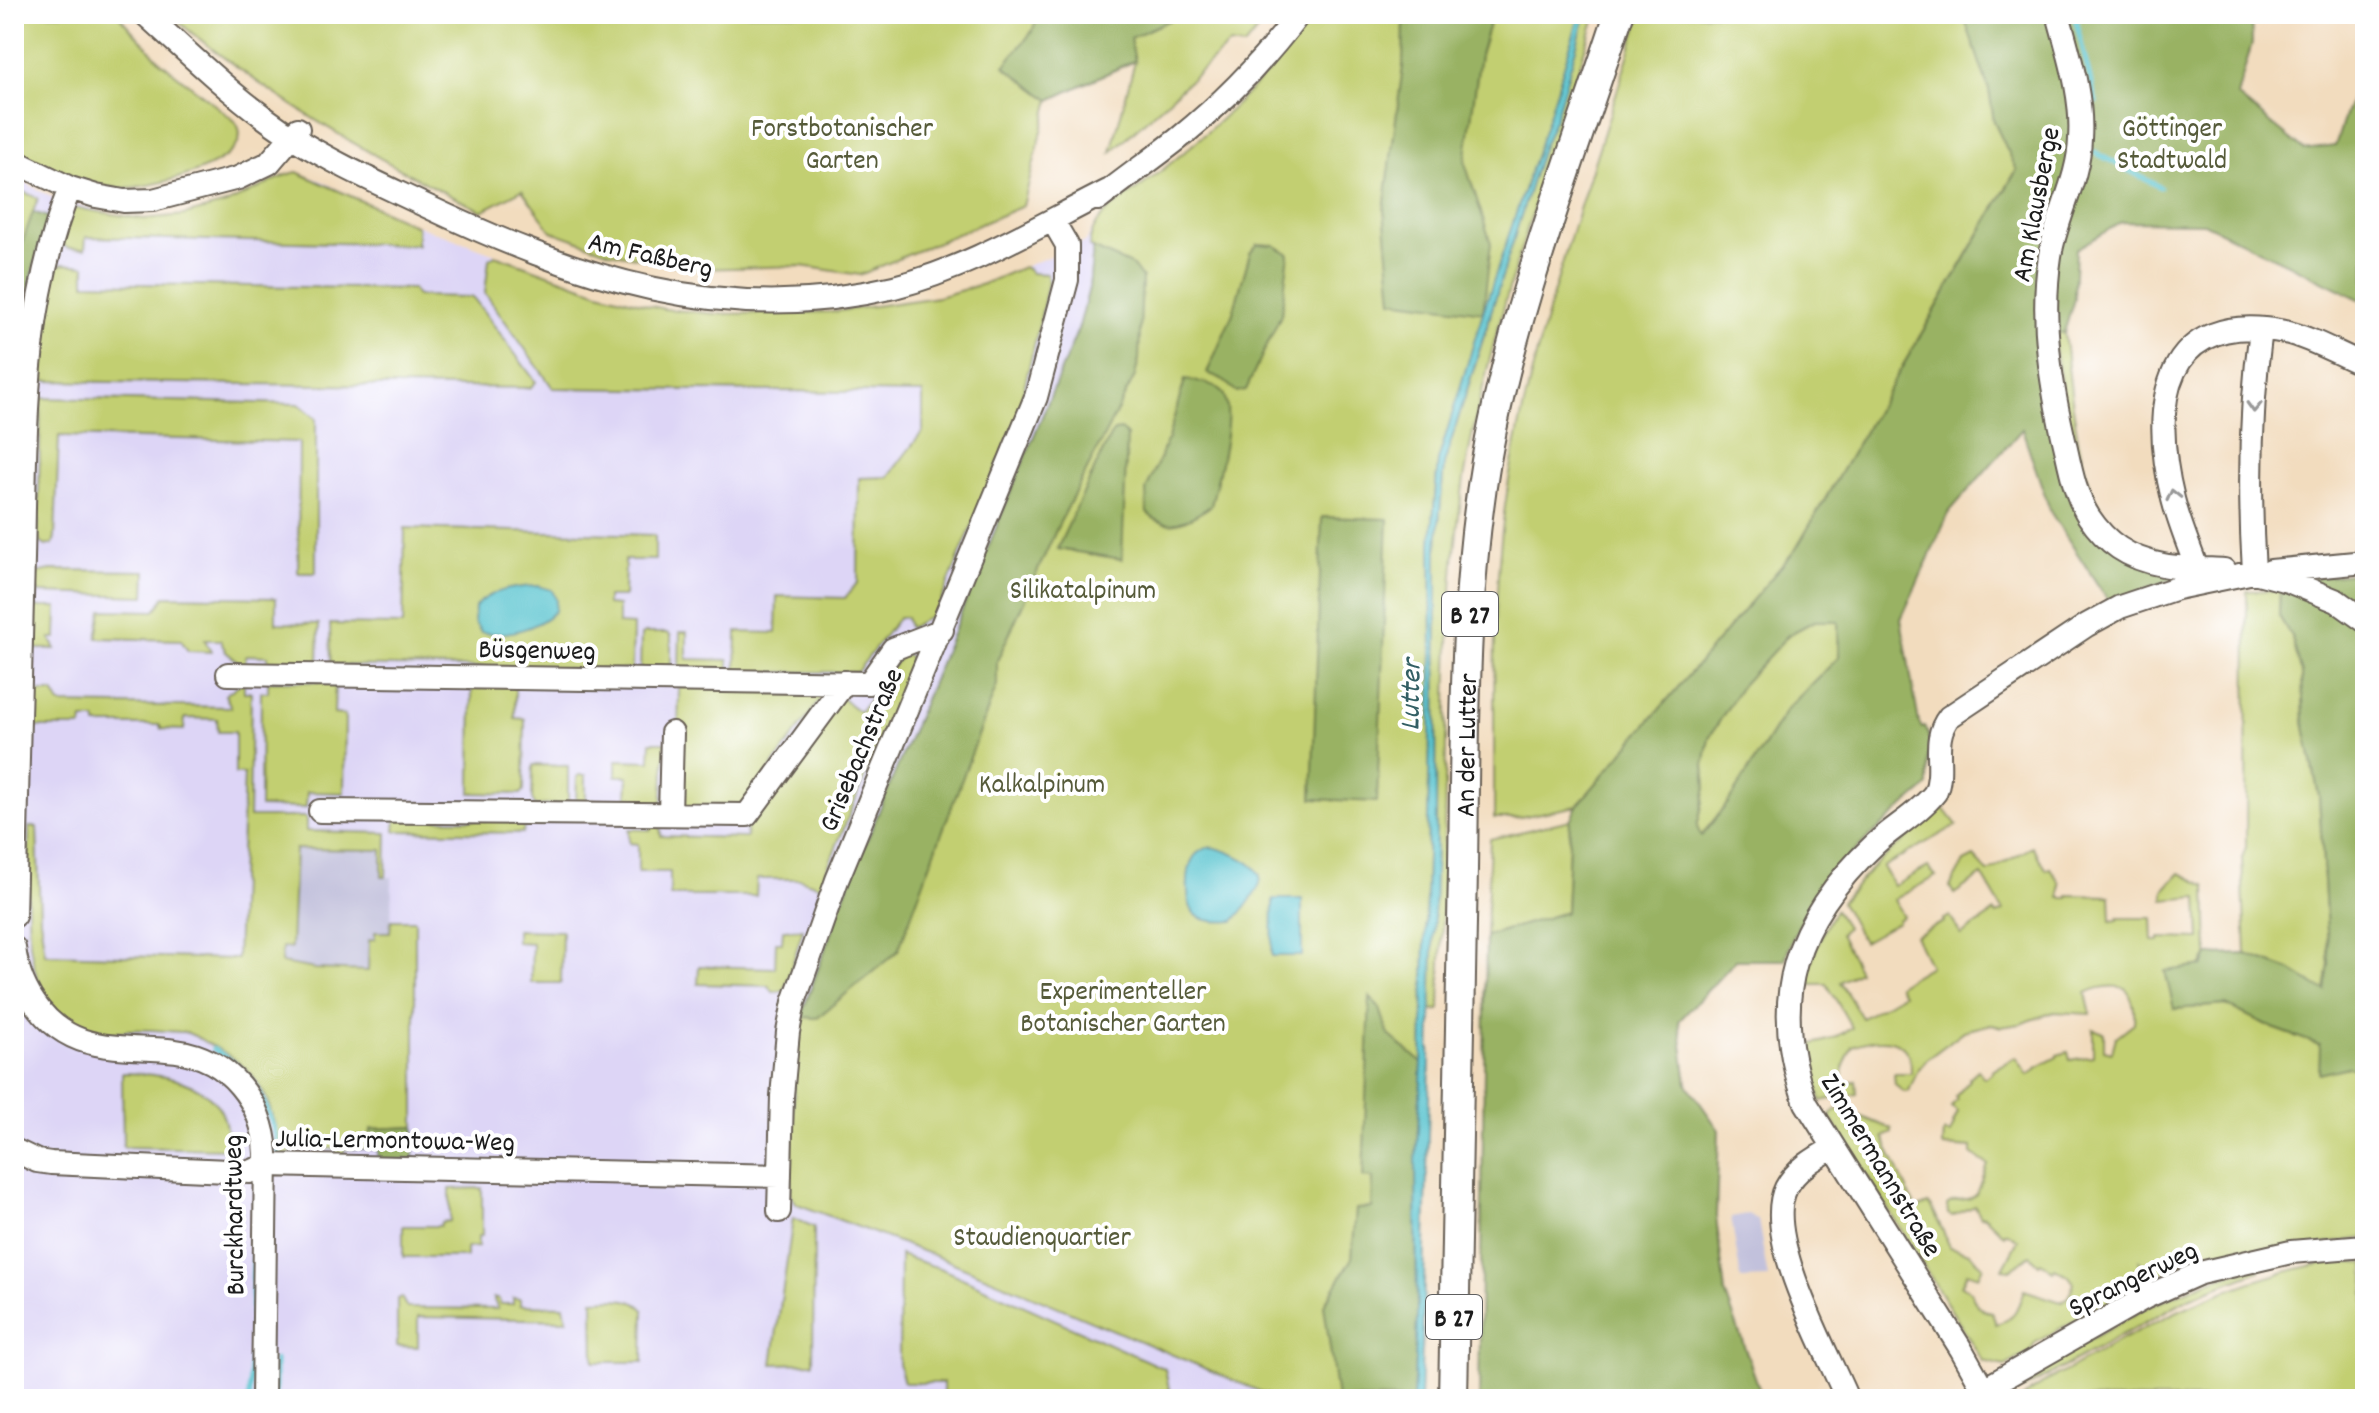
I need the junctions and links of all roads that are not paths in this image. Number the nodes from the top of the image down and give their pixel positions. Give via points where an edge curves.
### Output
1 (145, 14) edge
2 (1299, 14) edge
3 (1619, 14) edge
4 (2058, 14) edge
5 (292, 131) junction
6 (14, 161) edge
7 (70, 188) junction
8 (1055, 224) junction
9 (2261, 329) junction
10 (2365, 365) edge
11 (2365, 562) edge
12 (2197, 569) junction
13 (2254, 572) junction
14 (2365, 621) edge
15 (942, 630) junction
16 (228, 674) dead end
17 (845, 682) junction
18 (672, 733) dead end
19 (320, 811) dead end
20 (670, 814) junction
21 (14, 916) edge
22 (14, 948) edge
23 (1833, 1148) junction
24 (14, 1150) edge
25 (266, 1165) junction
26 (780, 1176) junction
27 (779, 1211) dead end
28 (2365, 1246) edge
29 (1986, 1394) edge
30 (263, 1399) edge
31 (1453, 1399) edge
32 (1847, 1399) edge

1 - 5 street, Am Faßberg via 192,57 219,72
2 - 8 street, Am Faßberg via 1239,83 1180,137
3 - 31 main road, An der Lutter / B 27 via 1528,291 1480,498 1467,692
4 - 12 street, Am Klausberge via 2081,136 2050,256 2047,348 2073,479 2088,516 2114,544 2144,560
5 - 7 street via 264,156 222,180 153,200 124,201
5 - 8 street, Am Faßberg via 393,190 491,237 602,277 721,300 780,302 892,287 956,268
6 - 7 street
7 - 21 street via 39,292 27,389
8 - 15 street, Grisebachstraße via 1061,268 1056,324 1036,397
9 - 10 street via 2288,333
12 -> 9 street via 2167,465 2169,378 2197,342 2214,334
9 -> 13 street via 2252,453
11 - 13 street, Am Klausberge
12 - 13 street, Am Klausberge
13 - 14 street via 2337,601
13 - 23 street, Zimmermannstraße via 2120,607 1946,721 1935,793 1838,880 1809,926 1793,967 1788,1026 1795,1069 1811,1113
15 - 17 street, Büsgenweg via 893,649 869,683
15 - 26 street, Grisebachstraße via 837,880 794,1002 784,1073
16 - 17 street, Büsgenweg
17 - 20 street via 747,815
18 - 20 street
19 - 20 street
22 - 25 street, Burckhardtweg via 28,994 65,1033 103,1046 193,1054 231,1075 259,1118
23 - 29 street, Zimmermannstraße
23 - 32 street via 1807,1164 1786,1188 1781,1236
24 - 25 street, Julia-Lermontowa-Weg via 51,1163 250,1172
25 - 26 street, Julia-Lermontowa-Weg
25 - 30 street, Burckhardtweg
26 - 27 street, Grisebachstraße
28 - 29 street, Sprangerweg via 2273,1255 2172,1284

